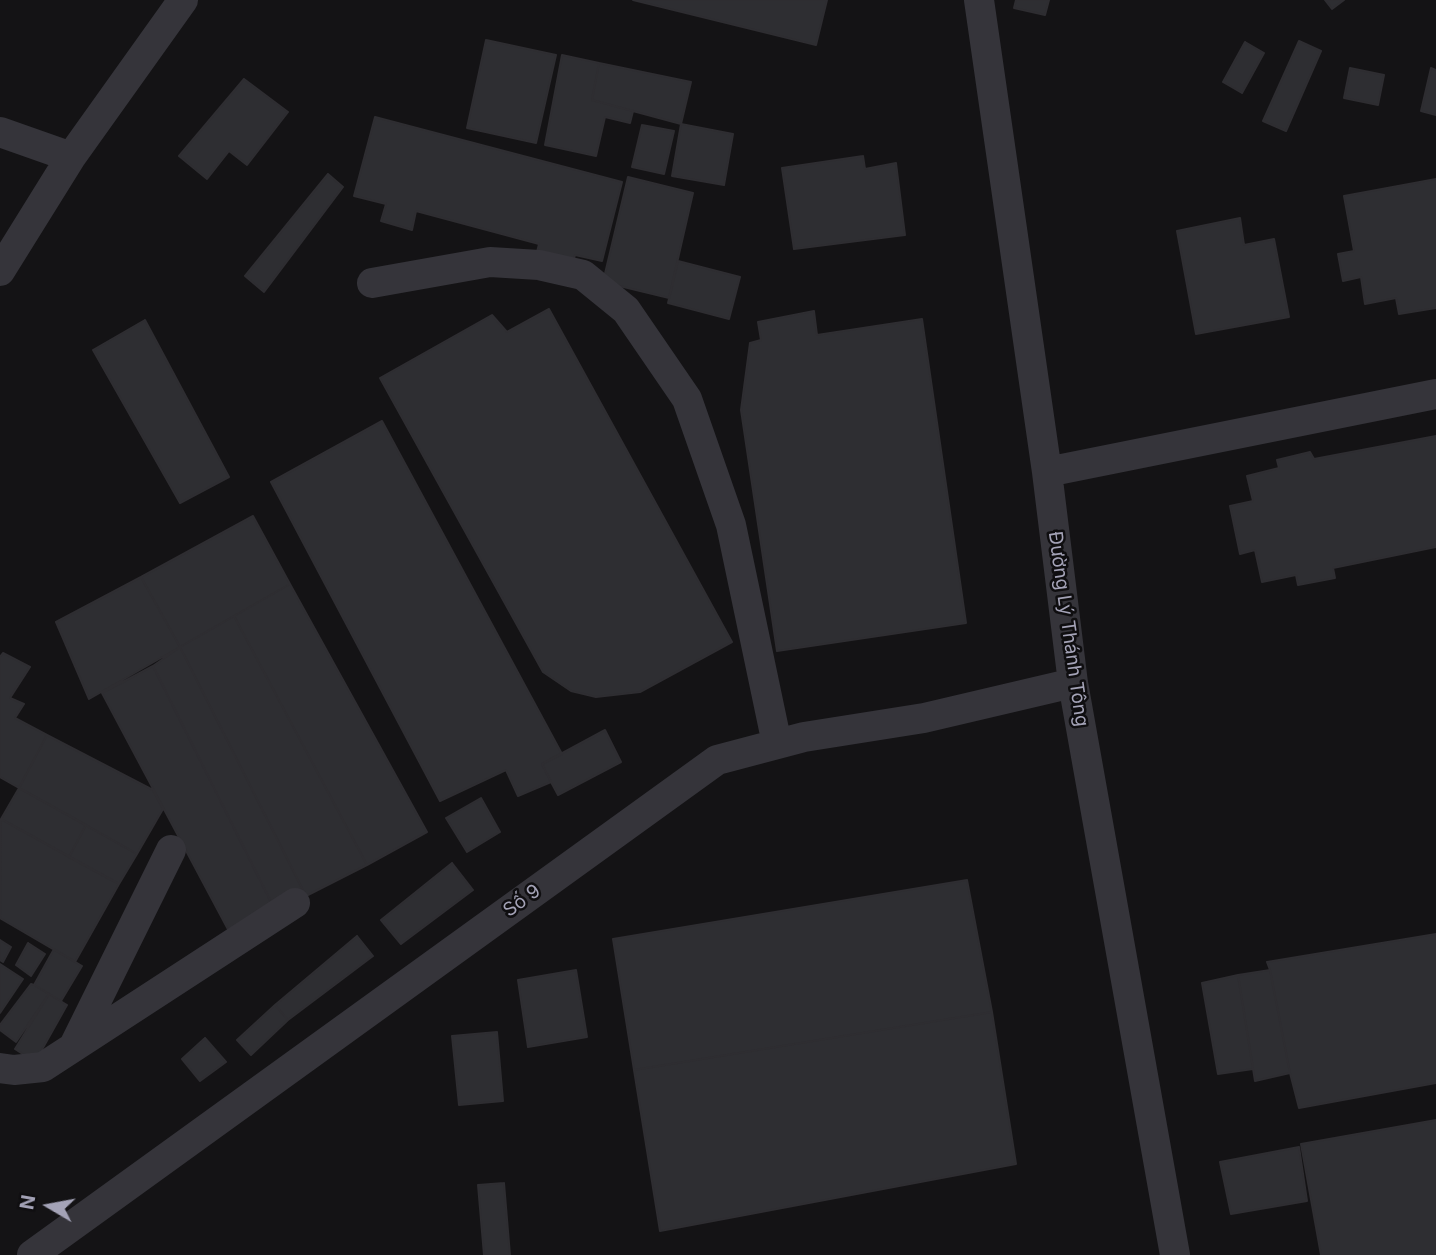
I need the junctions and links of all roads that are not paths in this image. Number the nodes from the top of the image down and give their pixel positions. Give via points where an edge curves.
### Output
1 (183, 0) edge
2 (979, 0) edge
3 (0, 132) edge
4 (71, 158) junction
5 (0, 271) edge
6 (372, 283) dead end
7 (1436, 394) edge
8 (1046, 472) junction
9 (1073, 683) junction
10 (777, 744) junction
11 (171, 850) dead end
12 (295, 903) dead end
13 (74, 1047) junction
14 (0, 1068) edge
15 (32, 1255) edge
16 (1175, 1255) edge

1 - 4 street
2 - 8 street, Đường Lý Thánh Tông
3 - 4 street
4 - 5 street
6 - 10 street via 490,262 539,265 583,275 626,310 687,400 718,487 731,525
7 - 8 street
8 - 9 street, Đường Lý Thánh Tông
9 - 10 street, Số 9 via 924,718
9 - 16 street, Đường Lý Thánh Tông
10 - 15 street, Số 9 via 717,760
11 - 13 street
12 - 13 street
13 - 14 street via 43,1067

